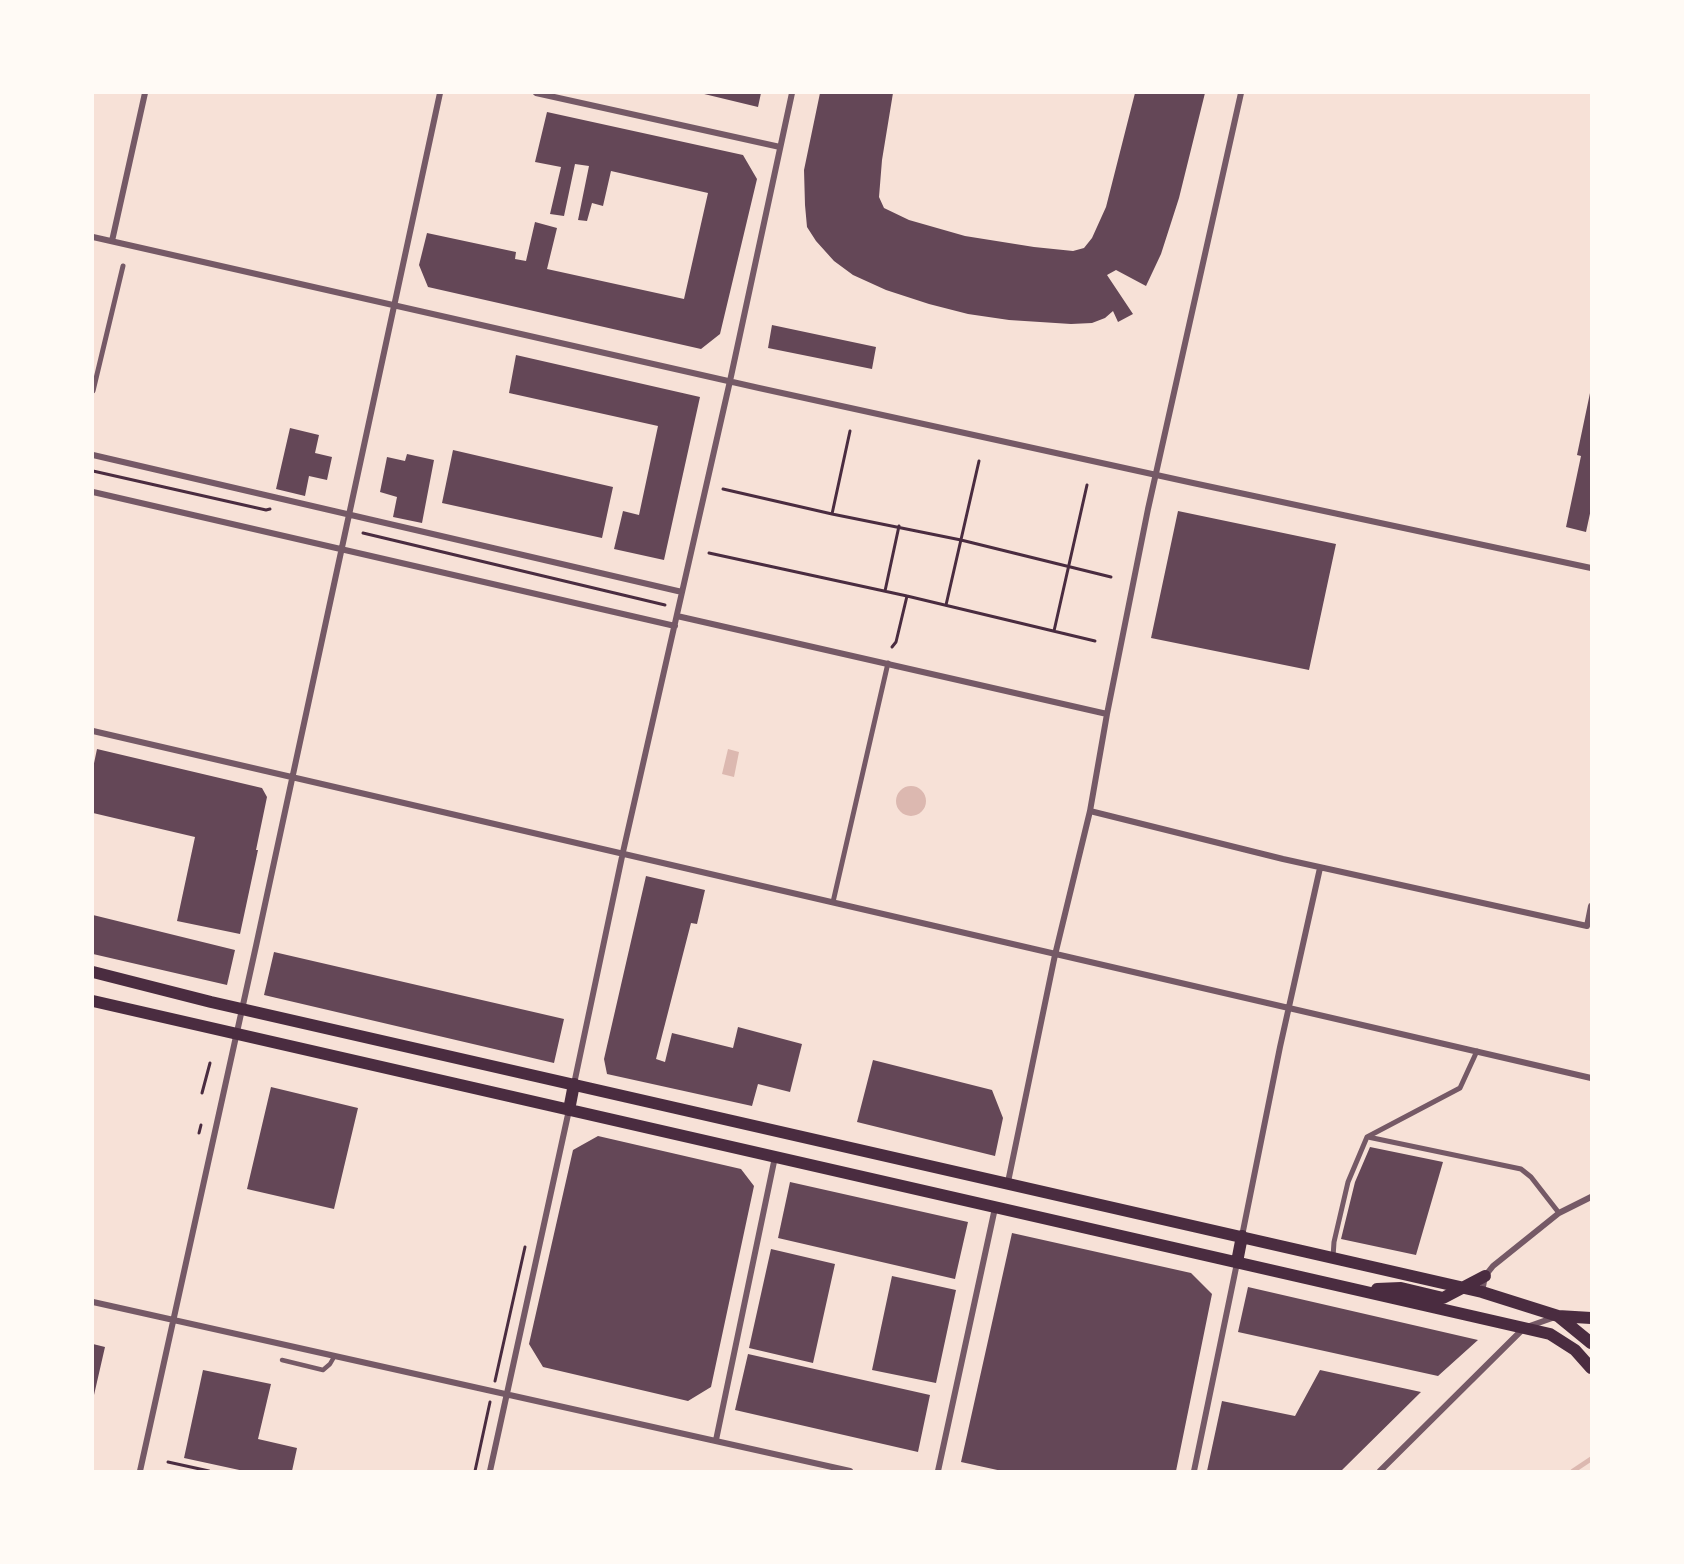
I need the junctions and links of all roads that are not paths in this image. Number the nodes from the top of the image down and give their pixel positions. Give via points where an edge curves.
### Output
1 (145, 93) edge
2 (440, 93) edge
3 (536, 93) edge
4 (792, 93) edge
5 (1241, 93) edge
6 (780, 147) junction
7 (93, 237) edge
8 (112, 241) junction
9 (123, 266) dead end
10 (394, 305) junction
11 (730, 381) junction
12 (93, 391) edge
13 (93, 455) edge
14 (1157, 475) junction
15 (93, 492) edge
16 (349, 515) junction
17 (341, 549) junction
18 (1591, 568) edge
19 (682, 592) junction
20 (677, 616) junction
21 (675, 626) junction
22 (888, 663) junction
23 (1107, 714) junction
24 (93, 731) edge
25 (292, 777) junction
26 (1090, 811) junction
27 (623, 852) junction
28 (1320, 868) junction
29 (833, 902) junction
30 (1591, 906) edge
31 (1055, 955) junction
32 (93, 972) edge
33 (93, 1001) edge
34 (1289, 1007) junction
35 (242, 1008) junction
36 (237, 1034) junction
37 (1477, 1051) junction
38 (1591, 1078) edge
39 (574, 1084) junction
40 (569, 1110) junction
41 (1367, 1137) junction
42 (775, 1156) junction
43 (1008, 1182) junction
44 (1591, 1197) edge
45 (995, 1208) junction
46 (1559, 1213) junction
47 (1242, 1236) junction
48 (1333, 1258) junction
49 (1237, 1262) junction
50 (1485, 1276) junction
51 (1461, 1287) junction
52 (1358, 1290) junction
53 (1482, 1292) junction
54 (93, 1302) edge
55 (1558, 1316) junction
56 (1591, 1318) edge
57 (174, 1321) junction
58 (1524, 1328) junction
59 (1591, 1343) edge
60 (334, 1356) junction
61 (282, 1360) dead end
62 (1591, 1368) edge
63 (507, 1395) junction
64 (716, 1440) junction
65 (140, 1471) edge
66 (490, 1471) edge
67 (850, 1471) edge
68 (938, 1471) edge
69 (1194, 1471) edge
70 (1380, 1471) edge

1 - 8 street
2 - 10 street
3 - 6 street
4 - 6 street
5 - 14 street
6 - 11 street
7 - 8 street
8 - 10 street
9 - 12 street
10 - 11 street
10 - 16 street
11 - 14 street
11 - 19 street
13 - 16 street
14 - 18 street
14 - 23 street
15 - 17 street
16 - 17 street
16 - 19 street
17 - 21 street
17 - 25 street
19 - 20 street
20 - 21 street
20 - 22 street
21 - 27 street
22 - 23 street
22 - 29 street
23 - 26 street
24 - 25 street
25 - 27 street
25 - 35 street
26 - 28 street
26 - 31 street
27 - 29 street
27 - 39 street
28 - 30 street via 1587,926
28 - 34 street
29 - 31 street
31 - 34 street
31 - 43 street
32 - 35 main road
33 - 36 main road
34 - 37 street
34 - 47 street
35 - 36 street
35 - 39 main road
36 - 40 main road
36 - 57 street
37 - 38 street
37 - 41 street via 1460,1088
39 - 40 main road
39 - 43 main road
40 - 42 main road
40 - 63 street
41 - 46 street via 1521,1169
41 - 48 street via 1348,1182
42 - 45 main road
42 - 64 street
43 - 47 main road
44 - 46 street
45 - 49 main road
45 - 68 street
46 - 50 street
47 - 48 main road
47 - 49 main road
48 - 51 main road
49 - 52 main road
49 - 69 street
50 - 51 main road
50 - 53 street
51 - 52 main road via 1443,1298 1401,1288
51 - 53 main road
52 - 58 main road
53 - 55 main road
54 - 57 street
55 - 56 main road
55 - 58 street
55 - 59 main road
57 - 60 street
57 - 65 street
58 - 62 main road via 1550,1334 1575,1350
58 - 70 street
60 - 61 lane via 323,1370
60 - 63 street
63 - 64 street
63 - 66 street
64 - 67 street

